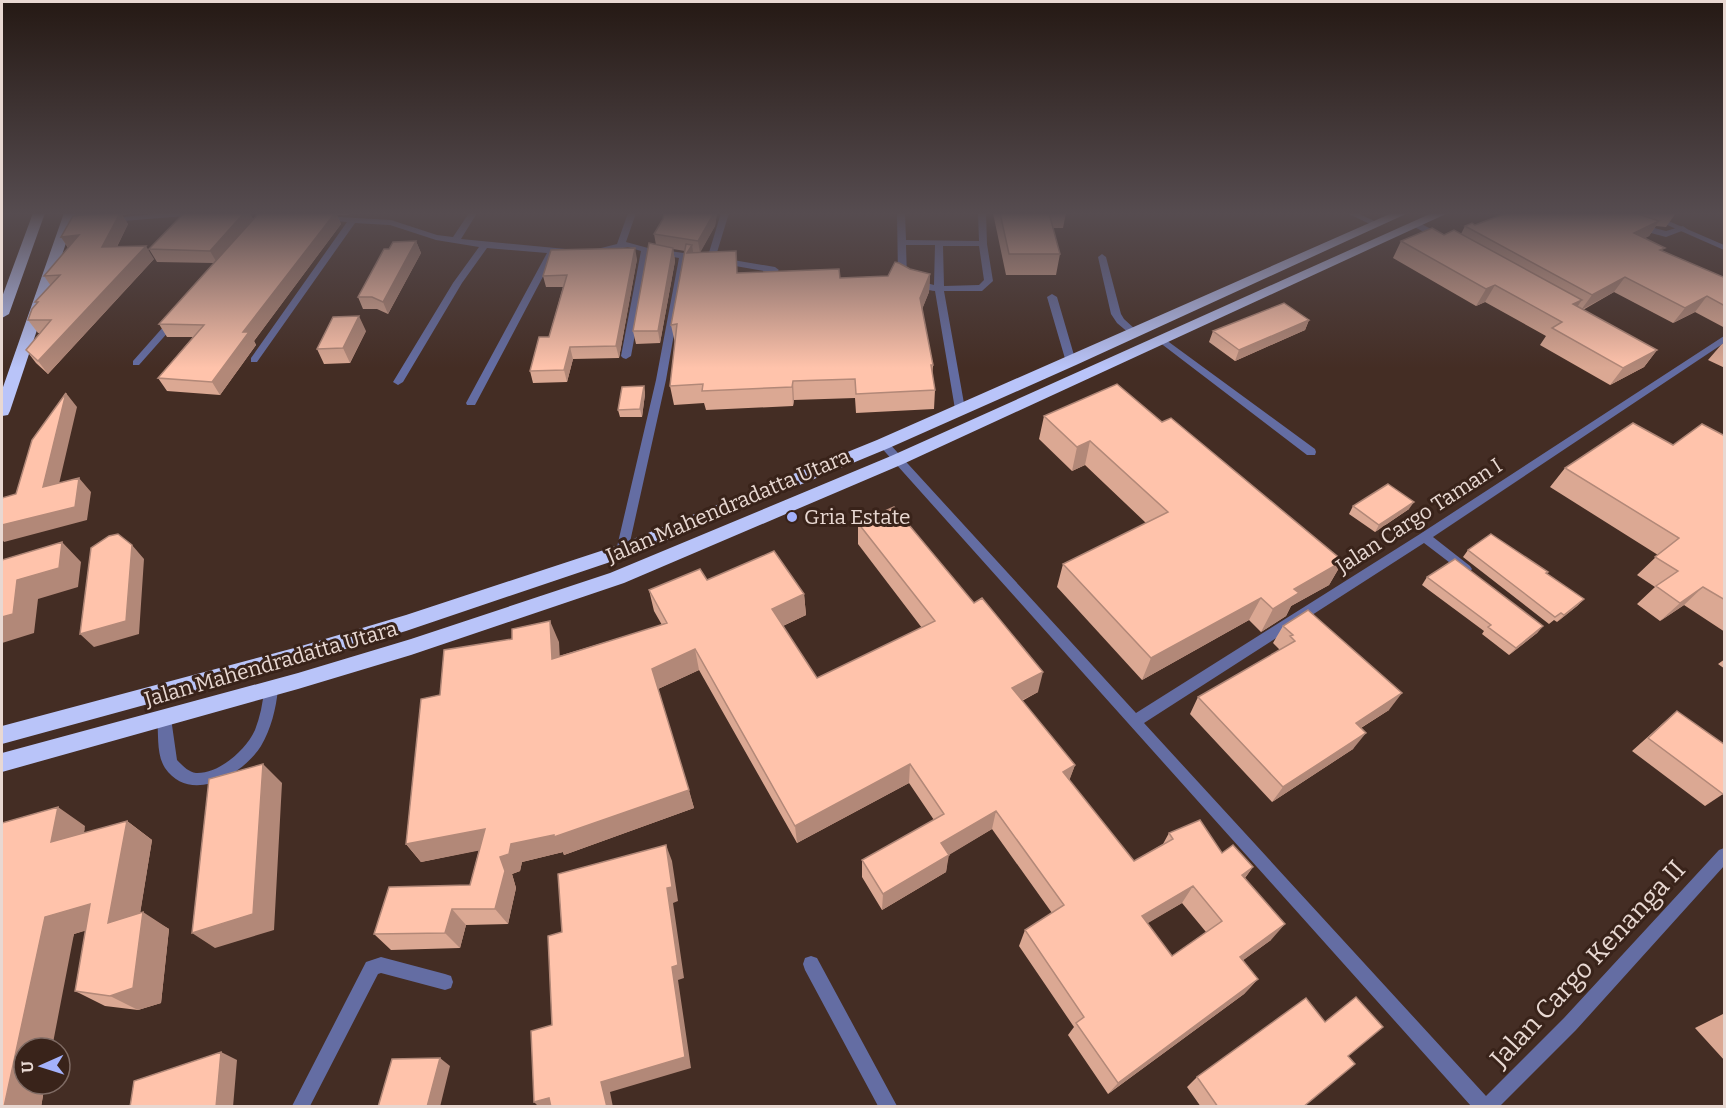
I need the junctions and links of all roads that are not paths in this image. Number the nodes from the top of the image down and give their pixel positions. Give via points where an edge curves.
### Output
1 (20, 265) edge
2 (56, 265) edge
3 (321, 265) edge
4 (471, 265) edge
5 (545, 265) edge
6 (643, 265) edge
7 (682, 265) edge
8 (744, 265) edge
9 (902, 265) edge
10 (939, 265) edge
11 (986, 265) edge
12 (1104, 265) edge
13 (1287, 265) edge
14 (1327, 265) edge
15 (775, 270) edge
16 (939, 288) junction
17 (1052, 297) dead end
18 (182, 311) edge
19 (2, 314) edge
20 (1134, 332) junction
21 (1725, 339) edge
22 (1162, 340) junction
23 (626, 356) dead end
24 (254, 360) dead end
25 (1071, 362) junction
26 (136, 363) dead end
27 (398, 382) dead end
28 (471, 403) dead end
29 (960, 409) junction
30 (2, 411) edge
31 (883, 444) junction
32 (1311, 452) dead end
33 (897, 460) junction
34 (1424, 537) junction
35 (622, 551) junction
36 (1478, 578) edge
37 (271, 689) junction
38 (164, 718) junction
39 (1134, 722) junction
40 (6, 733) edge
41 (4, 764) edge
42 (220, 774) junction
43 (218, 794) edge
44 (1725, 855) edge
45 (812, 964) dead end
46 (445, 982) dead end
47 (301, 1107) edge
48 (888, 1107) edge
49 (1486, 1107) edge

1 - 19 highway
2 - 30 highway
3 - 24 street
4 - 27 street
5 - 28 street
6 - 23 street
7 - 35 street via 661,380
8 - 15 street
9 - 16 street via 904,280
10 - 16 street
11 - 16 street via 988,284 976,289
12 - 20 street via 1116,314
13 - 20 highway, Jalan Mahendradatta Utara
14 - 22 highway, Jalan Mahendradatta Utara
16 - 29 street
17 - 25 street
18 - 26 street
20 - 25 highway, Jalan Mahendradatta Utara
21 - 34 street, Jalan Cargo Taman I
22 - 32 street
22 - 33 highway, Jalan Mahendradatta Utara
25 - 29 highway, Jalan Mahendradatta Utara
29 - 31 highway, Jalan Mahendradatta Utara
31 - 33 street
31 - 35 highway, Jalan Mahendradatta Utara
33 - 37 highway, Jalan Mahendradatta Utara via 617,578
33 - 39 street
34 - 36 street
34 - 39 street, Jalan Cargo Taman I
35 - 40 highway, Jalan Mahendradatta Utara via 385,630
37 - 38 highway, Jalan Mahendradatta Utara
37 - 42 street via 265,722 251,748
38 - 41 highway, Jalan Mahendradatta Utara
38 - 42 street via 169,762 184,777 198,779
39 - 49 street
42 - 43 street
44 - 49 street, Jalan Cargo Kenanga II via 1570,1024
45 - 48 street
46 - 47 street via 381,965 372,968

